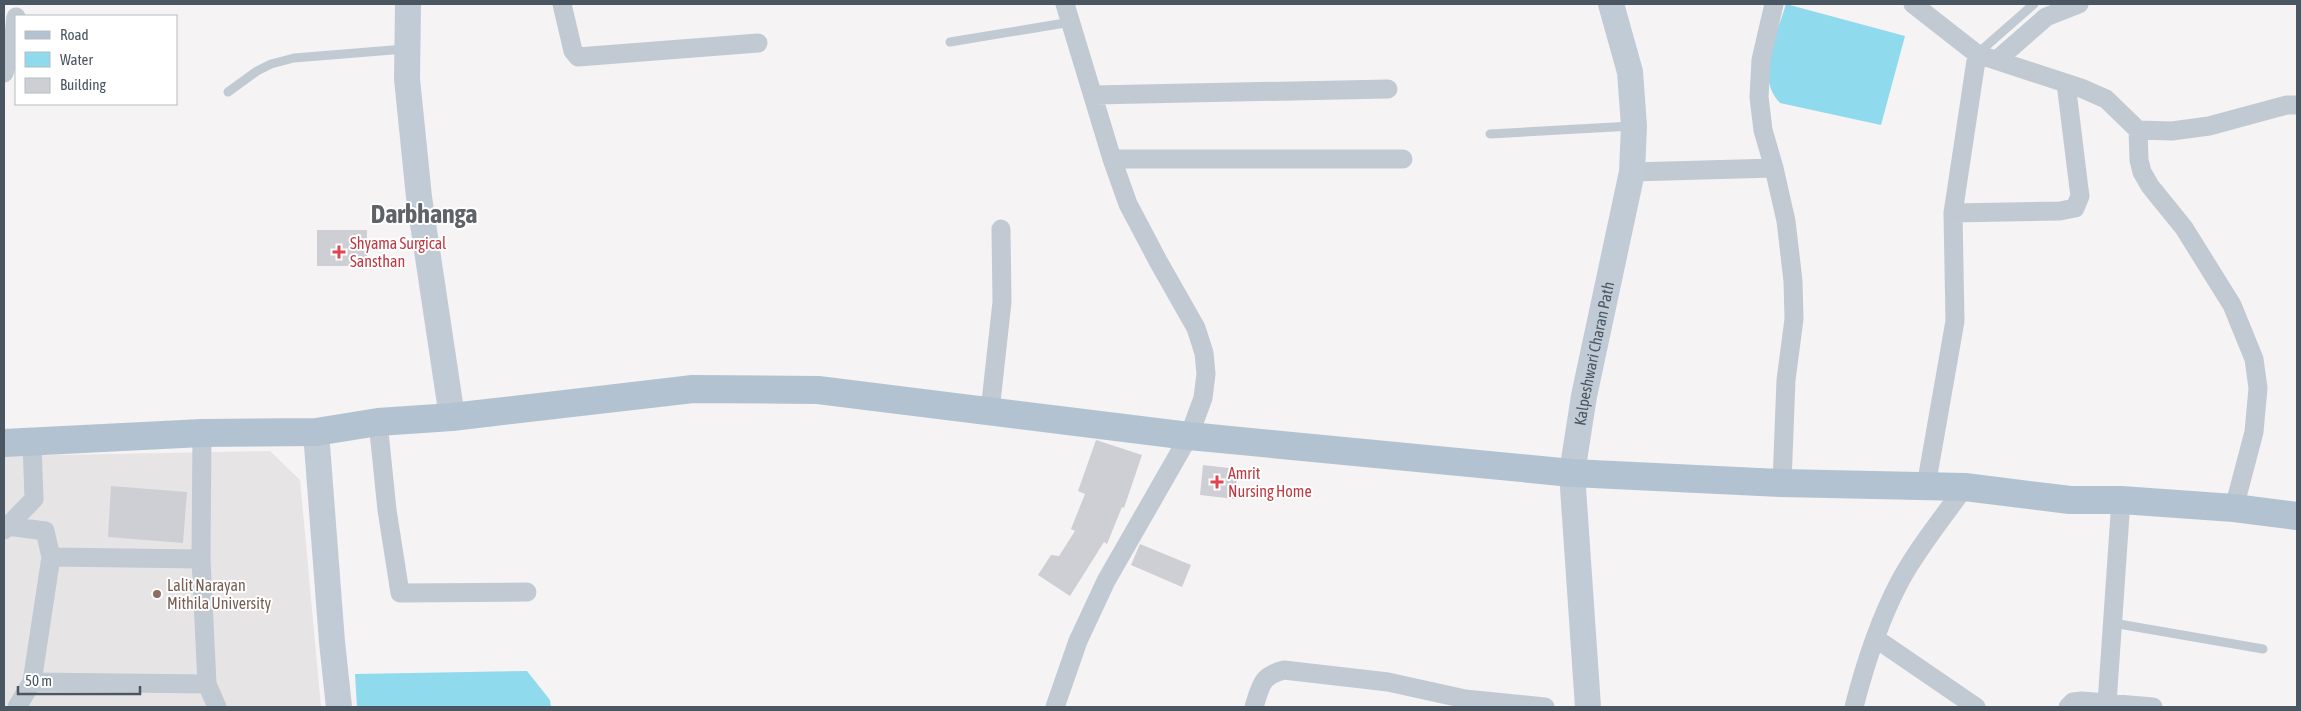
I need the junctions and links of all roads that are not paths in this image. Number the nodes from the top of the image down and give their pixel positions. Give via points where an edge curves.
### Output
1 (408, 4) edge
2 (562, 4) edge
3 (1065, 4) edge
4 (1611, 4) edge
5 (1774, 4) edge
6 (1913, 4) edge
7 (2034, 4) edge
8 (2079, 4) edge
9 (1071, 22) junction
10 (15, 26) edge
11 (950, 42) dead end
12 (758, 44) dead end
13 (407, 49) junction
14 (1977, 54) junction
15 (1997, 60) junction
16 (4, 73) edge
17 (2066, 83) junction
18 (1388, 89) dead end
19 (228, 92) dead end
20 (1094, 95) junction
21 (2292, 105) edge
22 (2297, 121) edge
23 (1634, 126) junction
24 (2138, 130) junction
25 (1490, 134) dead end
26 (1112, 159) junction
27 (1403, 159) dead end
28 (1774, 168) junction
29 (1632, 172) junction
30 (1952, 214) junction
31 (1001, 229) dead end
32 (990, 411) junction
33 (452, 417) junction
34 (378, 422) junction
35 (316, 432) junction
36 (202, 433) junction
37 (1189, 436) junction
38 (32, 442) junction
39 (4, 443) edge
40 (1572, 473) junction
41 (1782, 482) junction
42 (1926, 486) junction
43 (1965, 487) junction
44 (2121, 500) junction
45 (2234, 508) junction
46 (2297, 516) edge
47 (6, 528) edge
48 (51, 557) junction
49 (201, 559) junction
50 (527, 592) dead end
51 (2113, 623) junction
52 (1875, 638) junction
53 (2263, 649) dead end
54 (32, 682) junction
55 (206, 684) junction
56 (2108, 703) junction
57 (17, 707) edge
58 (217, 707) edge
59 (339, 707) edge
60 (1055, 707) edge
61 (1254, 707) edge
62 (1545, 707) edge
63 (1588, 707) edge
64 (1854, 707) edge
65 (1976, 707) edge
66 (2068, 707) edge
67 (2153, 707) edge

1 - 13 street
2 - 12 street via 573,51 578,57
3 - 9 street
4 - 23 street, Kalpeshwari Charan Path via 1630,72
5 - 28 street via 1761,60 1759,96 1763,130
6 - 14 street
7 - 14 lane
8 - 15 street via 2046,17
9 - 11 lane
9 - 20 street
10 - 16 street
13 - 19 lane via 294,58 257,71
13 - 33 street via 419,197
14 - 15 street
14 - 30 street
15 - 17 street
17 - 24 street via 2106,99
17 - 30 street via 2080,196 2075,208
18 - 20 street
20 - 26 street
21 - 22 street
21 - 24 street via 2209,126 2172,131
23 - 25 lane
23 - 29 street, Kalpeshwari Charan Path
24 - 45 street via 2142,172 2184,228 2232,305 2254,359 2258,388 2254,432
26 - 27 street
26 - 37 street via 1128,204 1196,328 1204,353 1203,398
28 - 29 street
28 - 41 street via 1786,221 1794,300 1786,380
29 - 40 street, Kalpeshwari Charan Path via 1584,396
30 - 42 street via 1955,321
31 - 32 street via 1002,302
32 - 33 main road via 818,390 693,389
32 - 37 main road
33 - 34 main road
34 - 35 main road
34 - 50 street via 400,593
35 - 36 main road
35 - 59 street
36 - 38 main road
36 - 49 street
37 - 40 main road
37 - 60 street via 1106,581 1078,641
38 - 39 main road
38 - 47 street via 34,499
40 - 41 main road
40 - 63 street, Kalpeshwari Charan Path
41 - 42 main road
42 - 43 main road
43 - 44 main road via 2070,500
43 - 52 street via 1908,568
44 - 45 main road
44 - 51 street
45 - 46 main road
47 - 48 street via 44,531
48 - 49 street
48 - 54 street
49 - 55 street
51 - 53 lane
51 - 56 street
52 - 64 street
52 - 65 street
54 - 55 street
54 - 57 street
55 - 58 street
56 - 66 street via 2077,702
56 - 67 street
61 - 62 street via 1262,683 1270,674 1284,670 1388,682 1465,699

